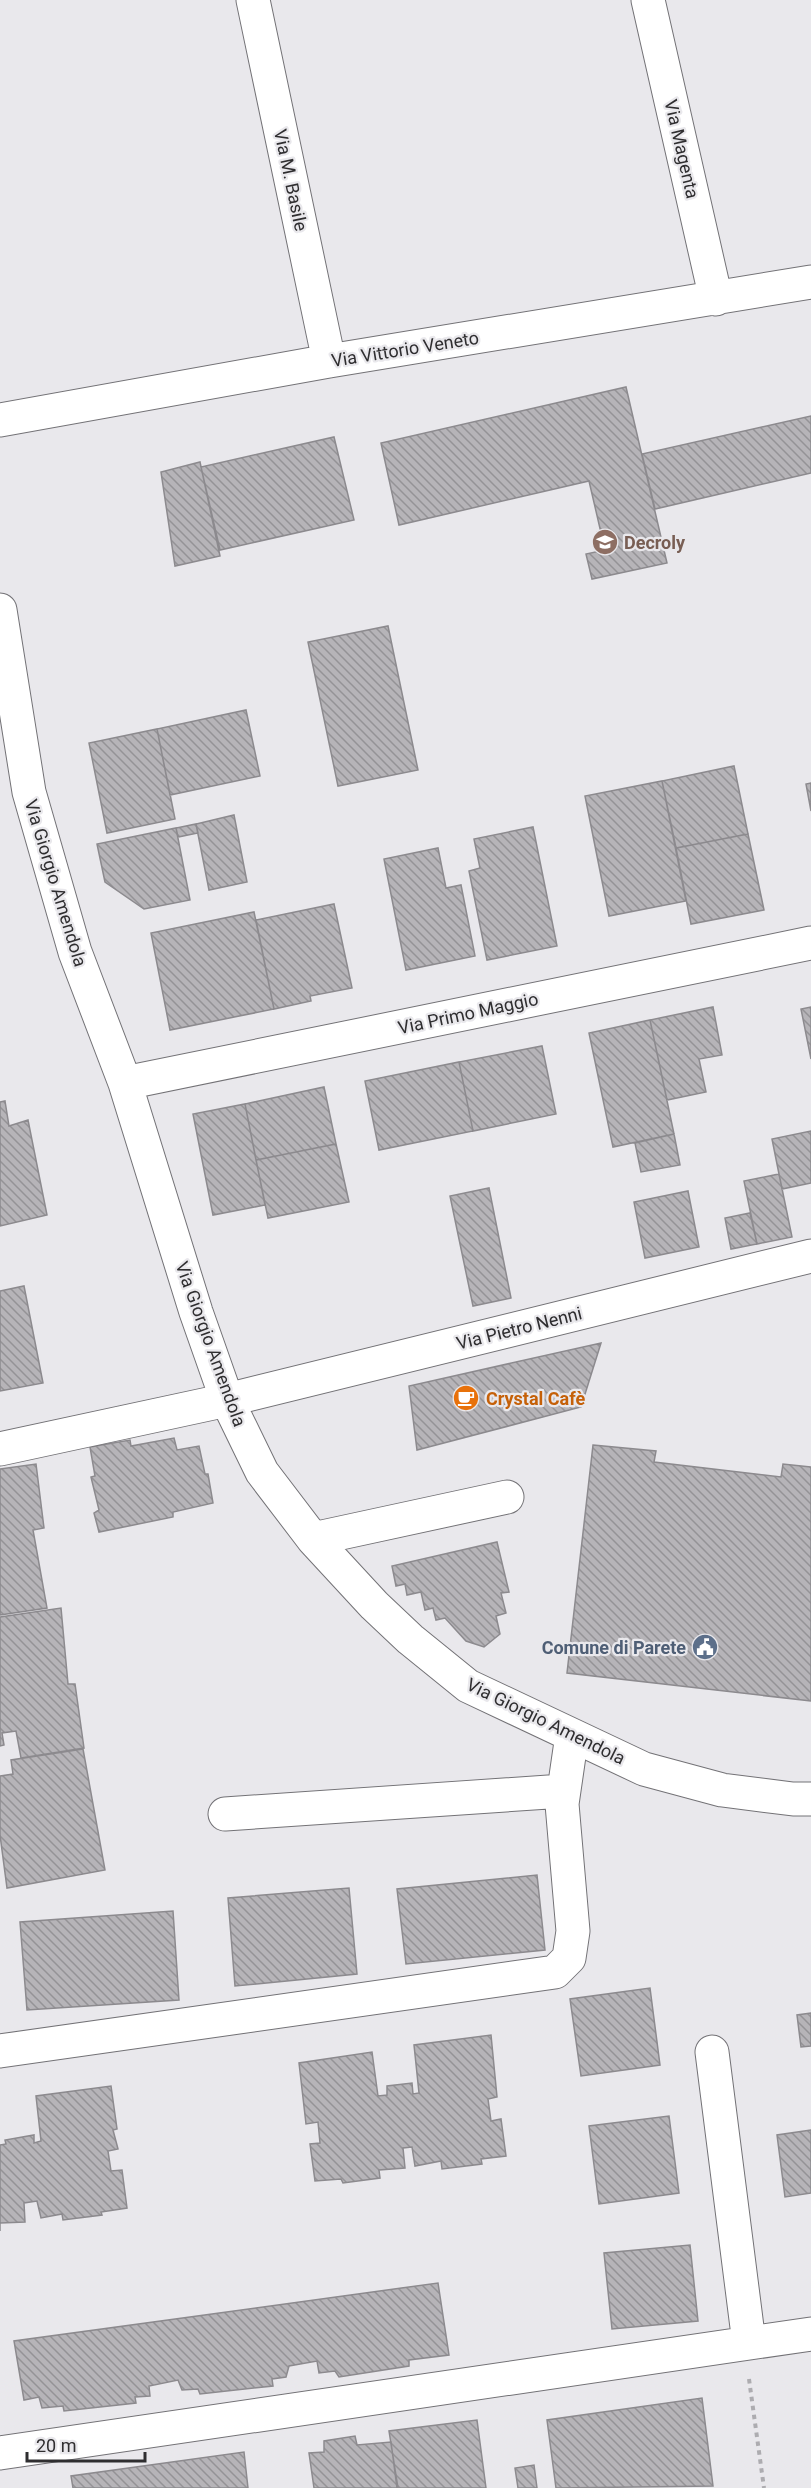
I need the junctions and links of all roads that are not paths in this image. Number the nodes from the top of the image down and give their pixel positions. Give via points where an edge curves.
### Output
1 (253, 0) edge
2 (648, 0) edge
3 (811, 282) edge
4 (716, 299) junction
5 (329, 361) junction
6 (0, 420) edge
7 (0, 610) edge
8 (811, 943) edge
9 (125, 1083) junction
10 (811, 1256) edge
11 (227, 1400) junction
12 (0, 1449) edge
13 (507, 1497) dead end
14 (313, 1539) junction
15 (572, 1735) junction
16 (562, 1791) junction
17 (811, 1799) edge
18 (225, 1814) dead end
19 (0, 2051) edge
20 (712, 2052) dead end
21 (811, 2334) edge
22 (748, 2356) junction
23 (0, 2453) edge

1 - 5 street, Via M. Basile
2 - 4 street, Via Magenta
3 - 4 street, Via Vittorio Veneto
4 - 5 street, Via Vittorio Veneto
5 - 6 street, Via Vittorio Veneto
7 - 9 street, Via Giorgio Amendola via 29,792 75,952
8 - 9 street, Via Primo Maggio
9 - 11 street, Via Giorgio Amendola
10 - 11 street, Via Pietro Nenni
11 - 12 street, Via Pietro Nenni
11 - 14 street, Via Giorgio Amendola via 262,1472
13 - 14 street
14 - 15 street, Via Giorgio Amendola via 374,1605 468,1686
15 - 16 street
15 - 17 street, Via Giorgio Amendola via 644,1769 722,1790
16 - 18 street
16 - 19 street via 573,1931 569,1958 555,1972
20 - 22 street
21 - 22 street
22 - 23 street

